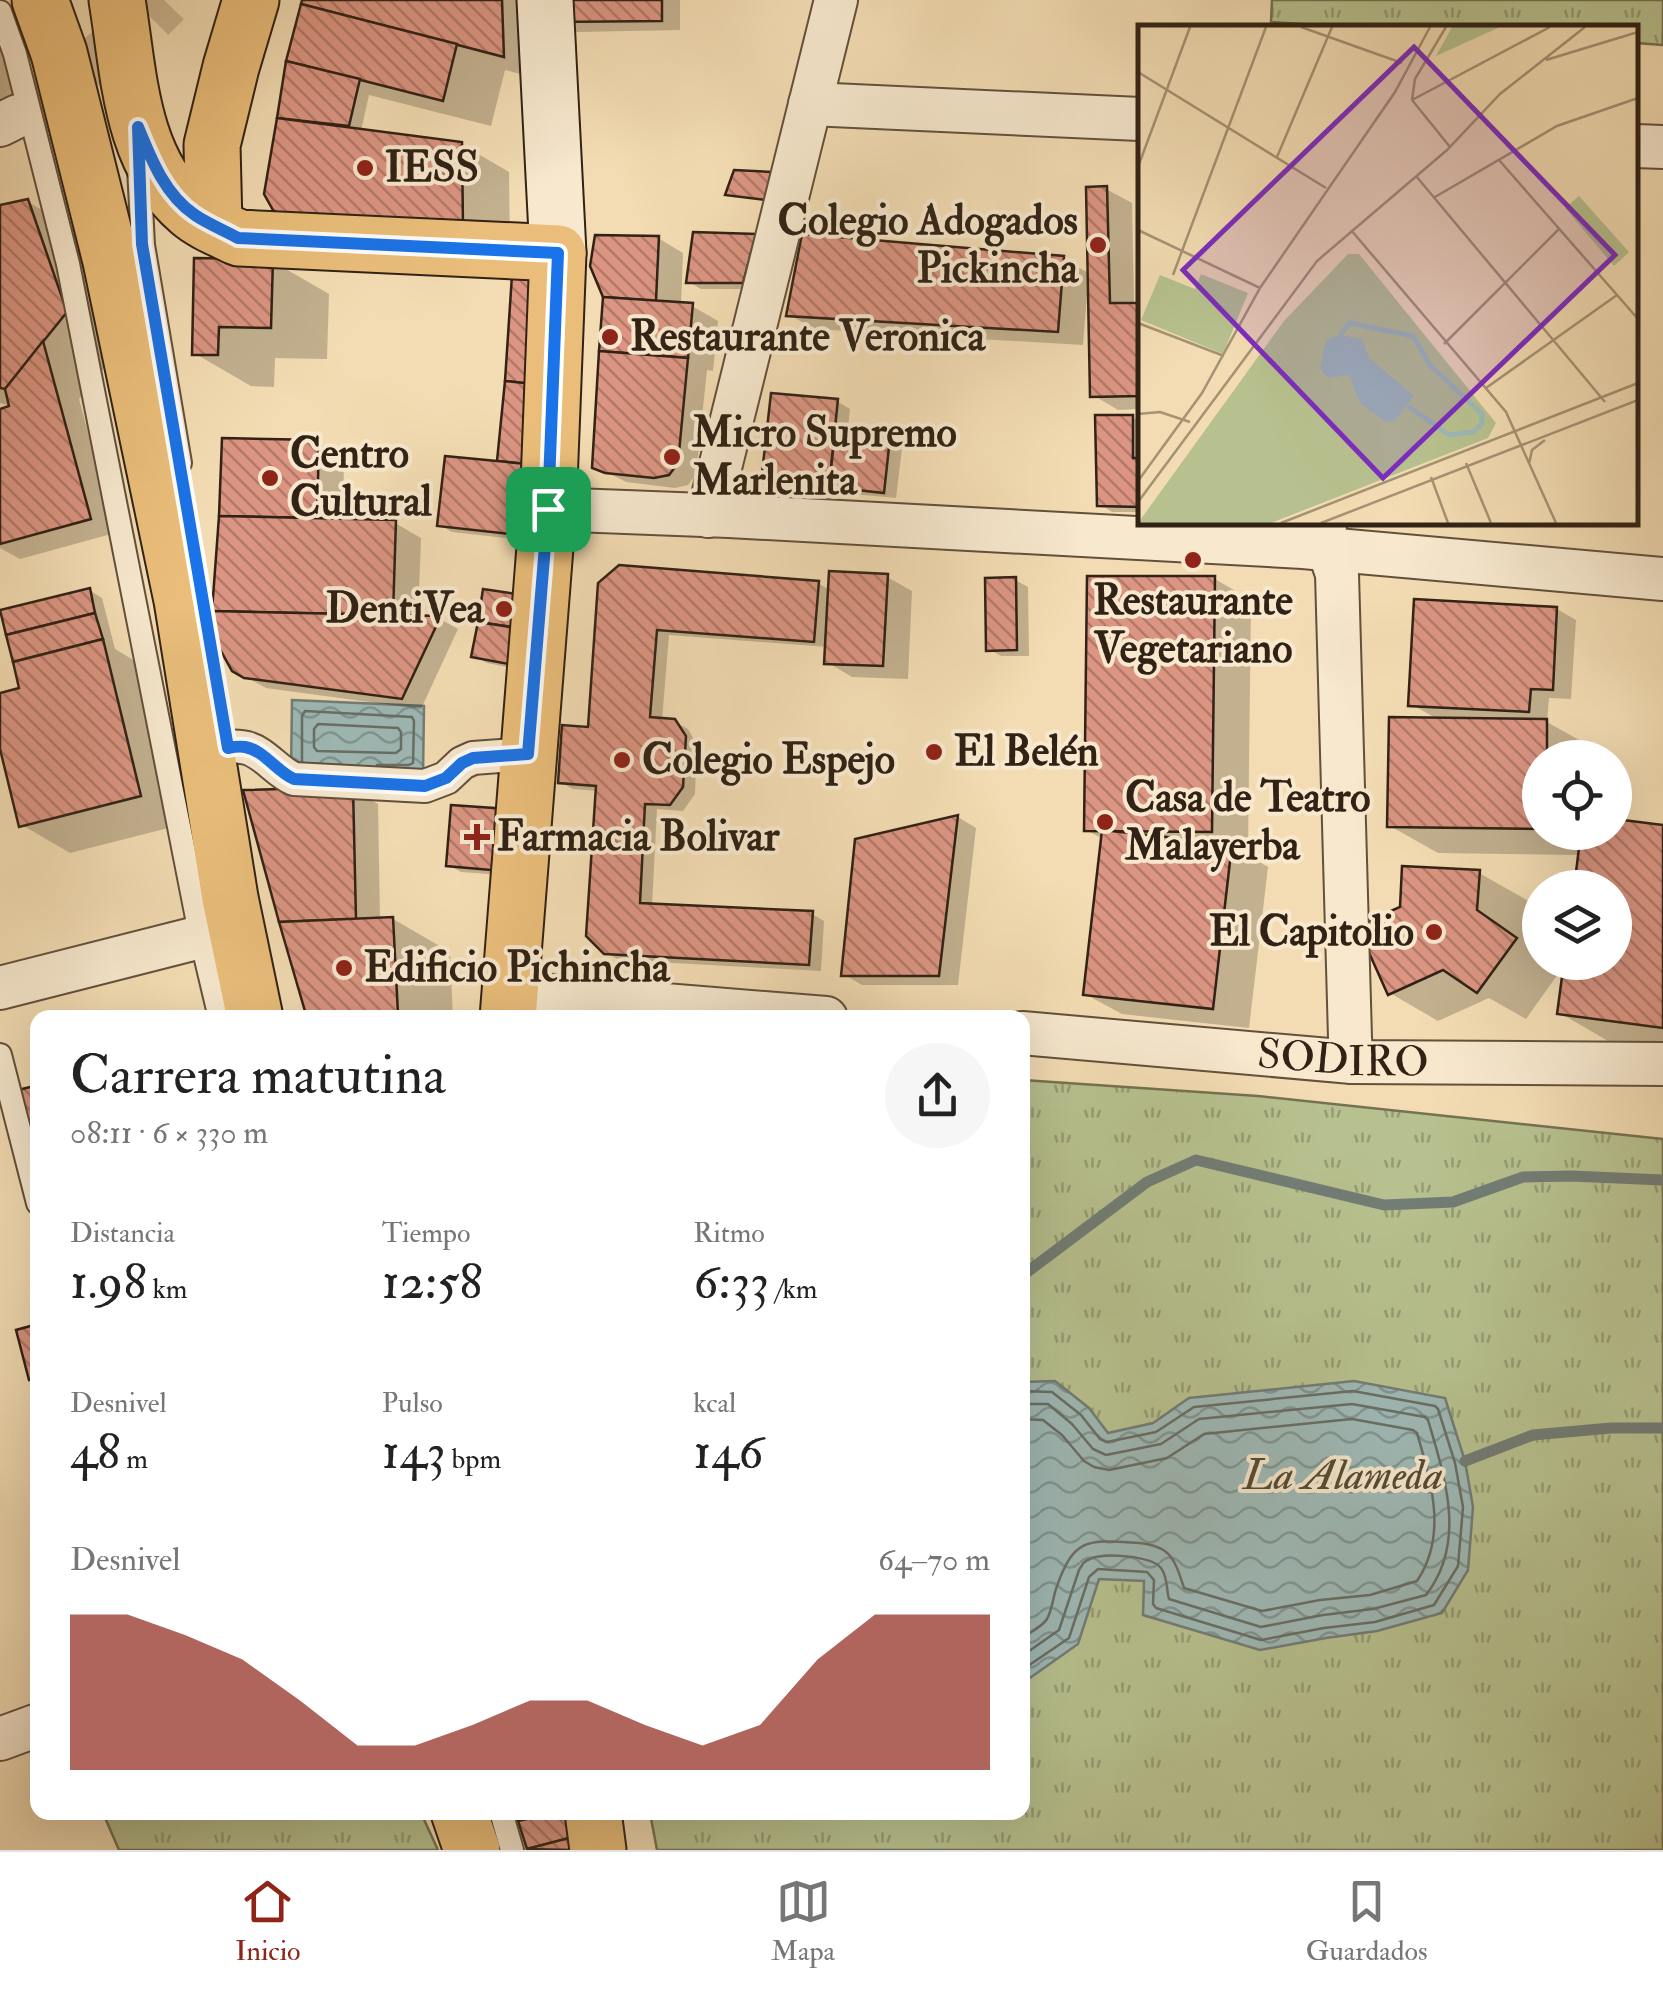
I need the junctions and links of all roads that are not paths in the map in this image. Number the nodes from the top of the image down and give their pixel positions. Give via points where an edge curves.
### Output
1 (40, 0) edge
2 (83, 0) edge
3 (252, 0) edge
4 (545, 0) edge
5 (836, 0) edge
6 (129, 9) edge
7 (0, 12) edge
8 (810, 104) junction
9 (1138, 119) edge
10 (138, 127) junction
11 (1638, 146) edge
12 (1663, 147) edge
13 (214, 225) junction
14 (558, 253) junction
15 (111, 262) junction
16 (183, 482) dead end
17 (548, 509) junction
18 (708, 516) junction
19 (1327, 536) edge
20 (196, 558) dead end
21 (1663, 578) edge
22 (217, 747) junction
23 (528, 754) junction
24 (218, 933) junction
25 (0, 988) edge
26 (509, 1006) edge
27 (220, 1010) edge
28 (252, 1010) edge
29 (272, 1010) edge
30 (727, 1010) edge
31 (1030, 1035) edge
32 (0, 1055) edge
33 (1352, 1062) junction
34 (1663, 1064) edge
35 (30, 1172) edge
36 (30, 1728) edge
37 (0, 1739) edge
38 (440, 1820) edge
39 (463, 1820) edge
40 (503, 1820) edge
41 (593, 1820) edge
42 (450, 1850) edge
43 (472, 1850) edge
44 (512, 1850) edge
45 (598, 1850) edge

1 - 15 main road
2 - 15 main road via 112,102 128,200
3 - 13 main road via 212,145
4 - 14 main road
5 - 8 street
6 - 10 main road
7 - 24 lane via 68,264
8 - 9 street
8 - 18 street
10 - 13 main road via 168,188
10 - 16 lane via 142,244
11 - 12 street
13 - 14 main road via 238,238
14 - 17 main road
15 - 22 main road
17 - 18 street
17 - 23 main road
18 - 19 street
19 - 21 street
19 - 33 street via 1337,574
20 - 22 lane
22 - 23 street via 254,750 294,779 425,786 473,758
22 - 24 main road
22 - 29 lane via 243,896
23 - 26 main road
24 - 25 street
24 - 27 lane
24 - 28 main road
26 - 30 street via 555,996
31 - 33 street, SODIRO
32 - 35 lane
33 - 34 street, SODIRO
36 - 37 street
38 - 42 lane
39 - 43 main road
40 - 44 lane
41 - 45 main road

